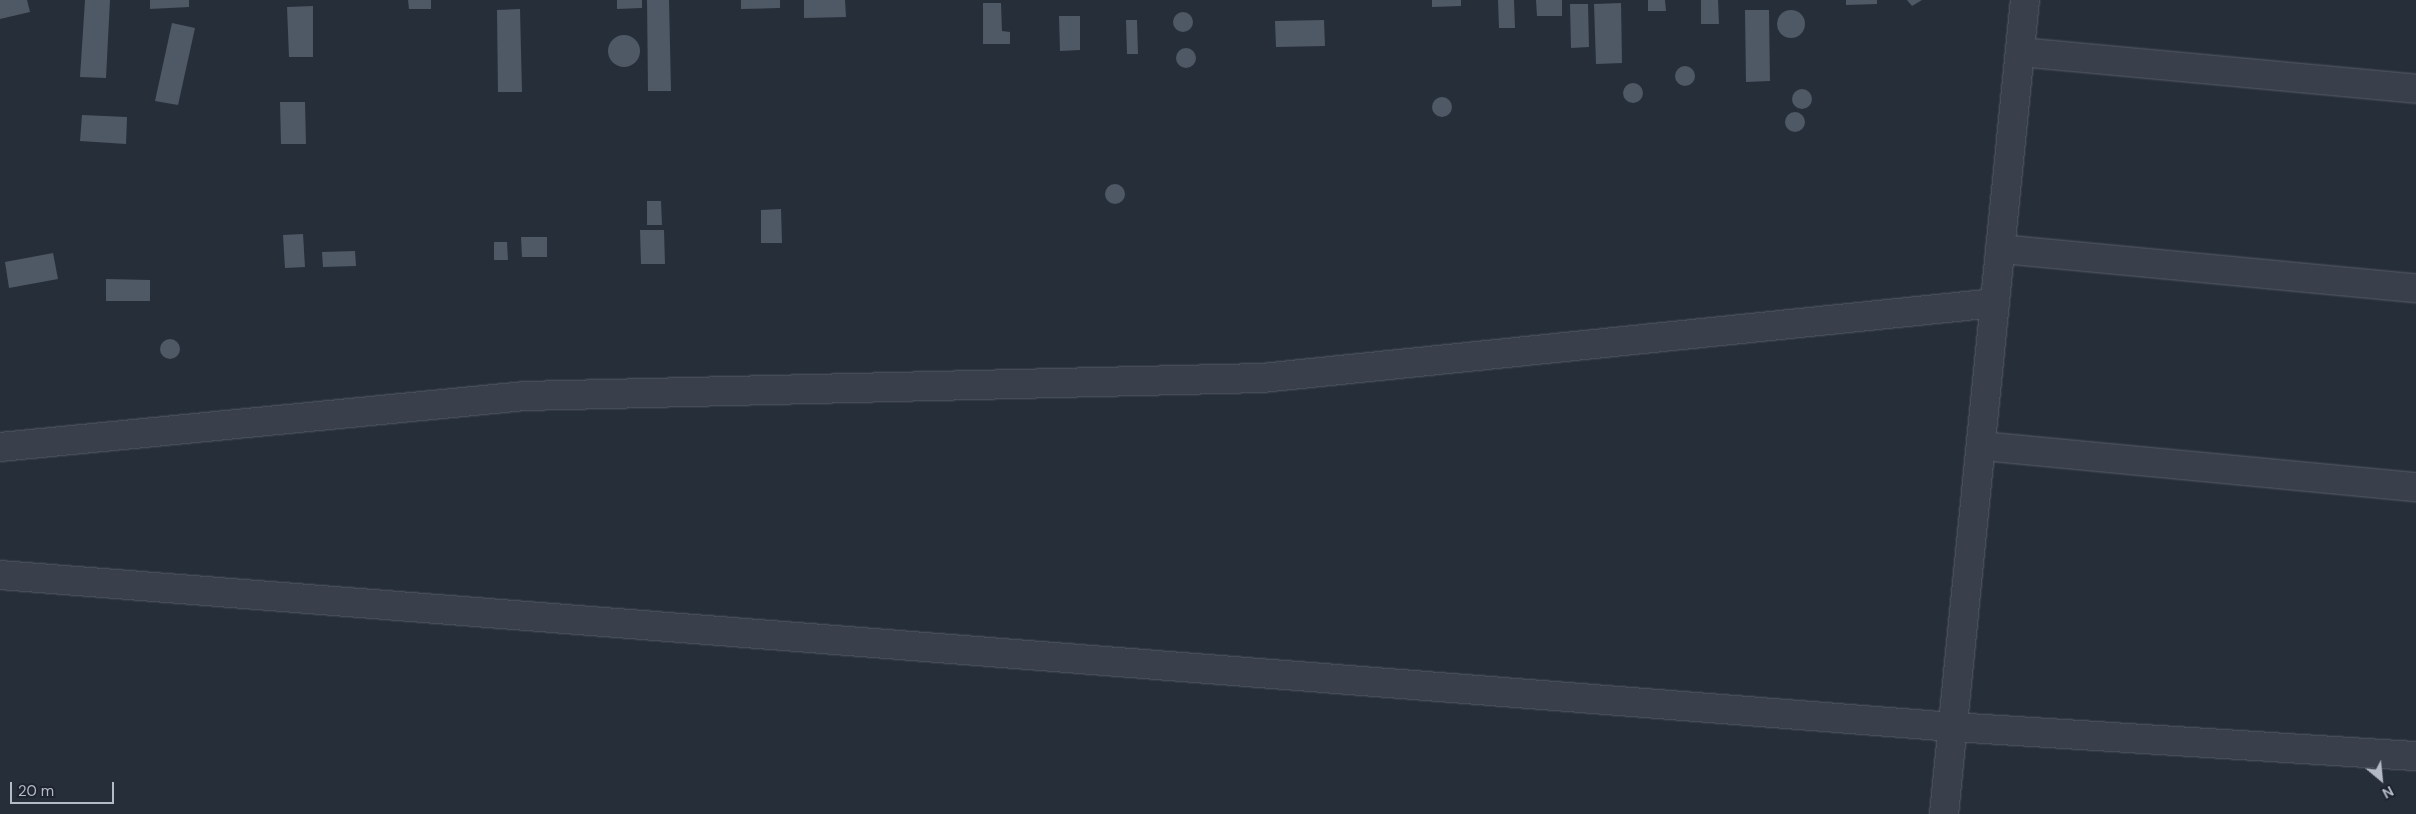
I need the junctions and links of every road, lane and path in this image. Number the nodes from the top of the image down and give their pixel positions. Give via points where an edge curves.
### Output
1 (2025, 0) edge
2 (2020, 52) junction
3 (2416, 89) edge
4 (2000, 249) junction
5 (2416, 288) edge
6 (1995, 303) junction
7 (1981, 446) junction
8 (0, 447) edge
9 (2416, 487) edge
10 (0, 574) edge
11 (1953, 727) junction
12 (2416, 756) edge
13 (1944, 814) edge

1 - 2 street
2 - 3 street
2 - 4 street
4 - 5 street
4 - 6 street
6 - 7 street
6 - 8 street via 1262,378 525,396
7 - 9 street
7 - 11 street
10 - 11 street
11 - 12 street
11 - 13 street

